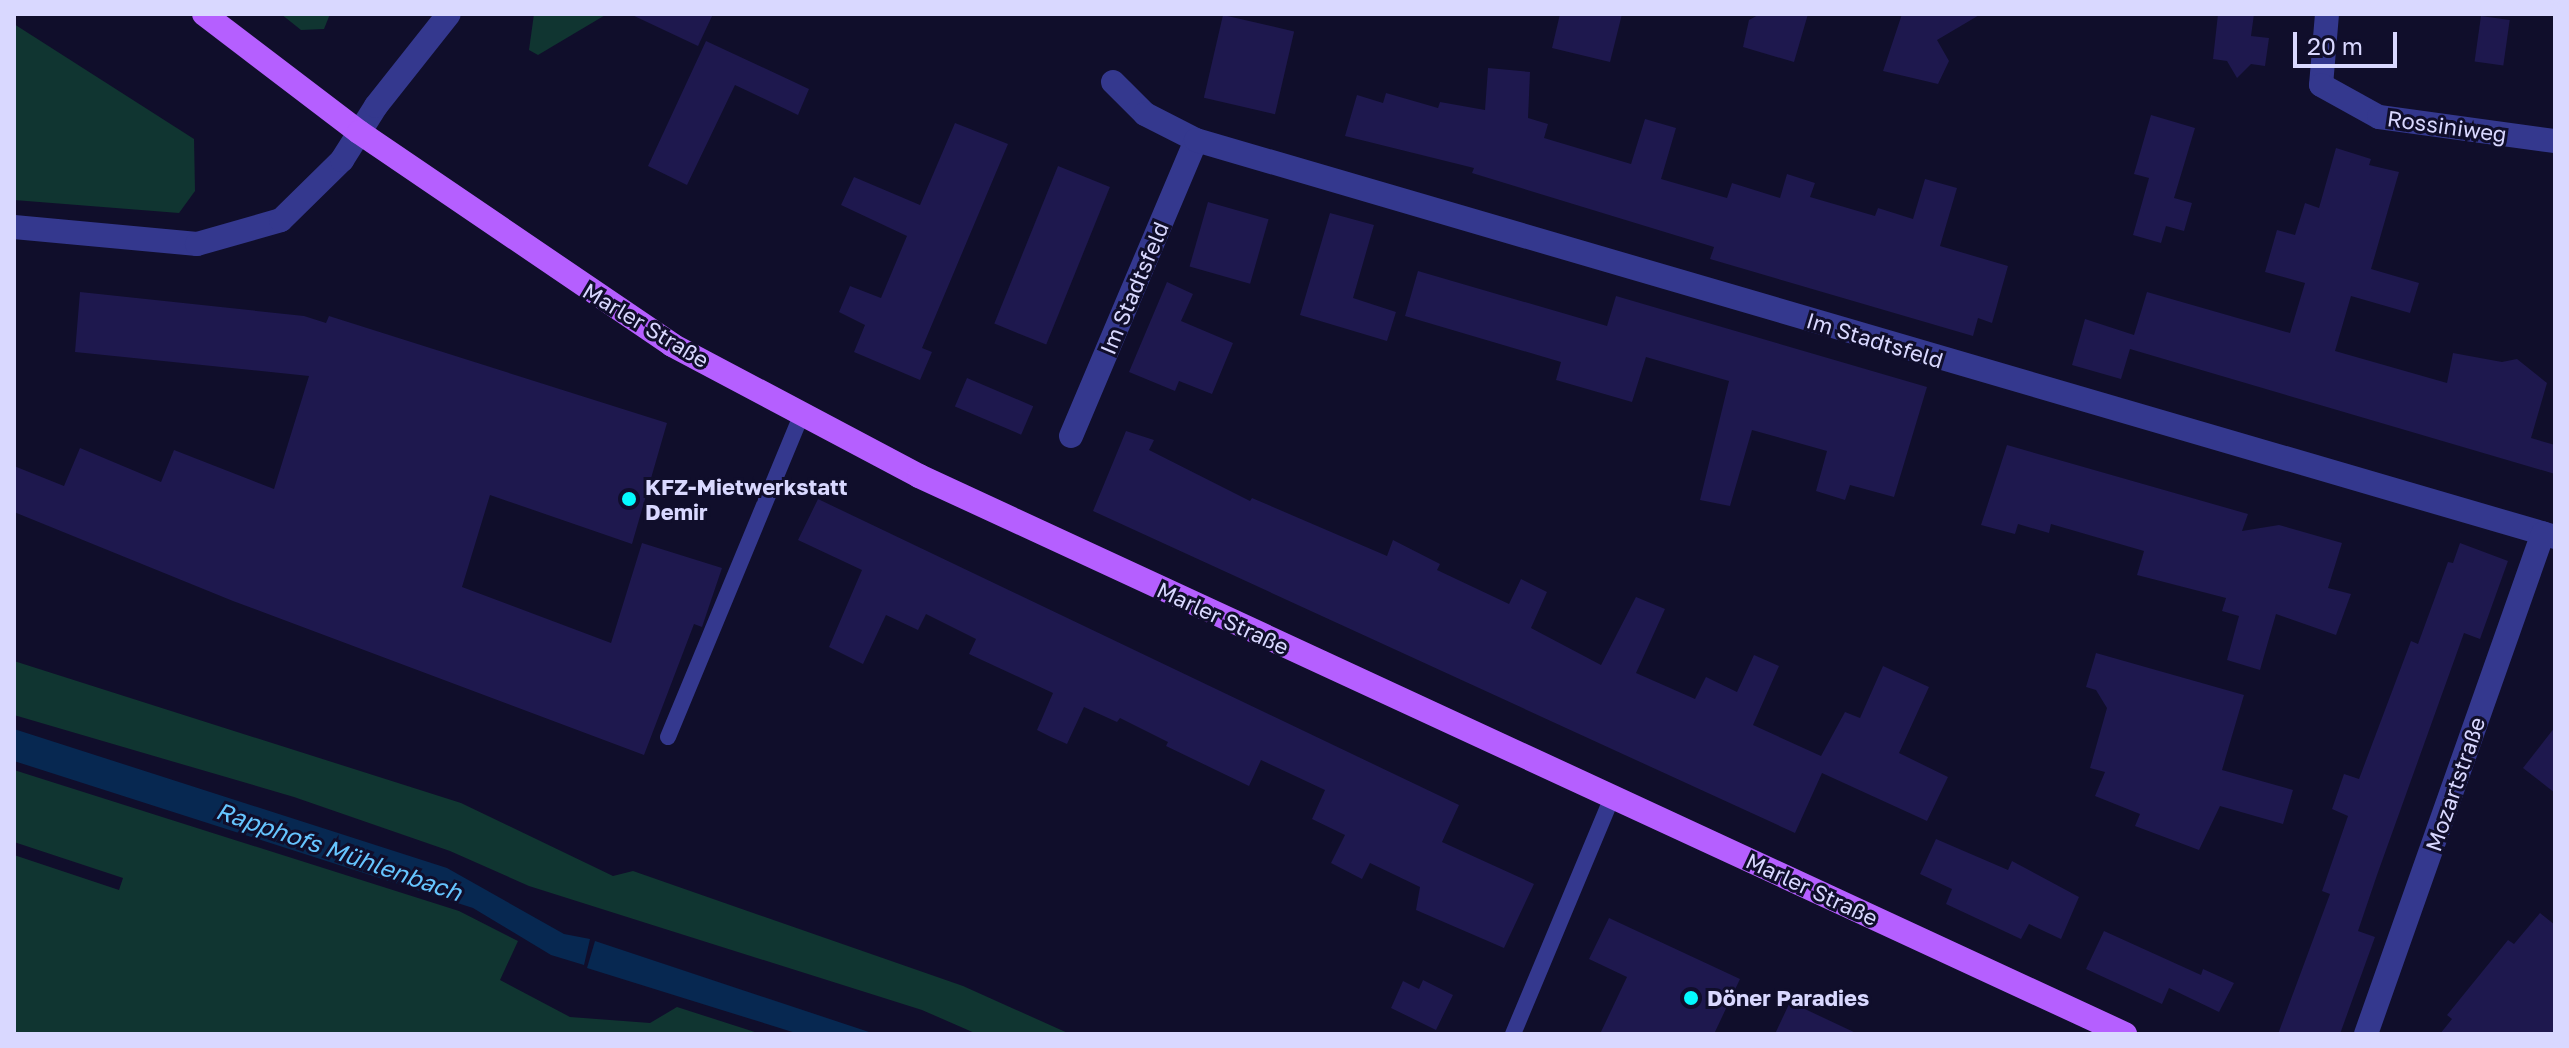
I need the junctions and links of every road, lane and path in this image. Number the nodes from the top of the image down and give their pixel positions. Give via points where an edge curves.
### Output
1 (204, 14) edge
2 (449, 14) edge
3 (2327, 14) edge
4 (1113, 82) dead end
5 (359, 132) junction
6 (1196, 140) junction
7 (2555, 141) edge
8 (14, 227) edge
9 (802, 414) junction
10 (1071, 436) dead end
11 (2549, 535) edge
12 (668, 737) dead end
13 (1612, 797) junction
14 (1513, 1034) edge
15 (2125, 1034) edge
16 (2366, 1034) edge

1 - 5 main road, Marler Straße
2 - 5 street
3 - 7 street, Rossiniweg via 2321,85 2379,117
4 - 6 street, Im Stadtsfeld via 1145,114
5 - 8 street via 342,160 281,220 197,244
5 - 9 main road, Marler Straße via 672,345
6 - 10 street, Im Stadtsfeld
6 - 11 street, Im Stadtsfeld
9 - 12 lane
9 - 13 main road, Marler Straße via 968,500
11 - 16 street, Mozartstraße
13 - 14 lane
13 - 15 main road, Marler Straße

